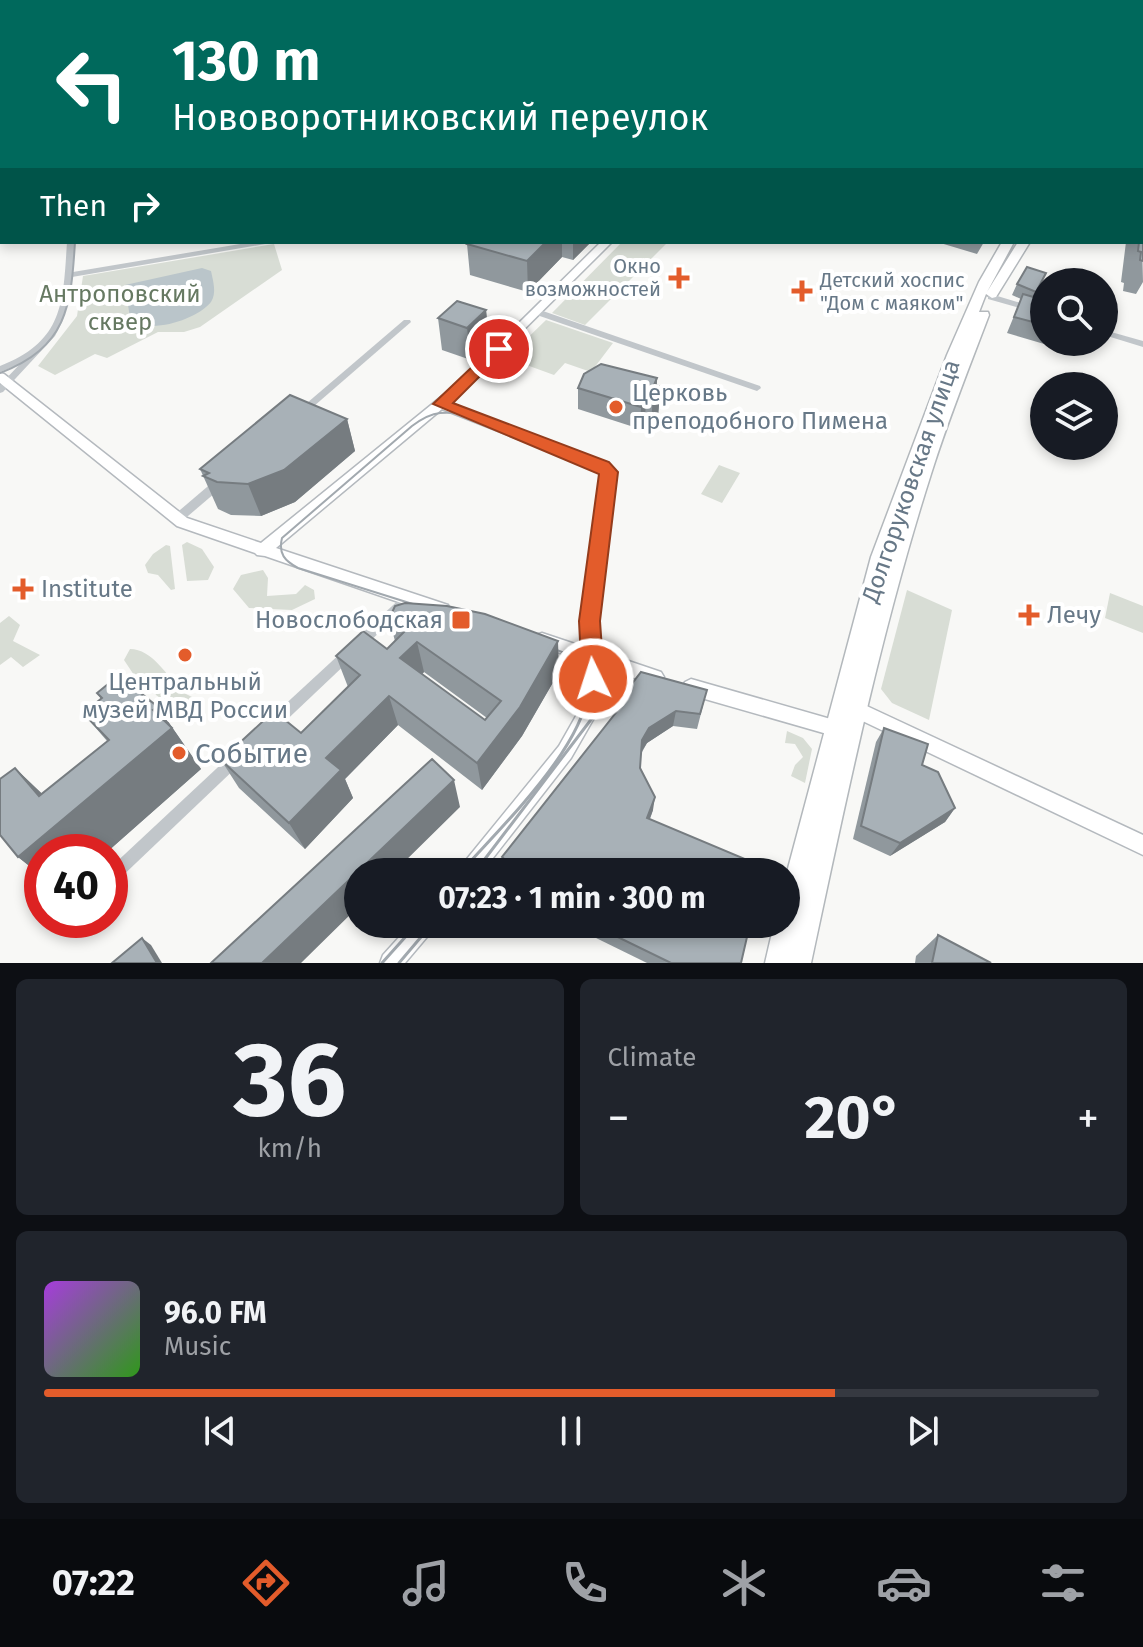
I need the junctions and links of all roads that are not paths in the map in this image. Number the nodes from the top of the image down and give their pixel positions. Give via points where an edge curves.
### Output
1 (71, 244) edge
2 (253, 244) edge
3 (605, 244) edge
4 (1007, 244) edge
5 (1023, 244) edge
6 (69, 275) junction
7 (991, 297) junction
8 (1030, 309) edge
9 (537, 312) junction
10 (407, 322) dead end
11 (1118, 336) edge
12 (1143, 344) edge
13 (36, 352) junction
14 (0, 369) edge
15 (3, 384) edge
16 (757, 388) dead end
17 (441, 404) junction
18 (297, 416) edge
19 (229, 474) edge
20 (177, 519) junction
21 (262, 551) junction
22 (407, 599) junction
23 (458, 615) edge
24 (527, 636) edge
25 (594, 660) junction
26 (856, 709) junction
27 (834, 728) junction
28 (262, 735) edge
29 (251, 745) edge
30 (1143, 845) edge
31 (480, 858) edge
32 (128, 861) edge
33 (413, 938) edge
34 (795, 962) edge
35 (391, 963) edge

1 - 6 street
2 - 6 street
3 - 9 street
4 - 27 main road, Долгоруковская улица via 957,349 880,557
5 - 7 main road, Долгоруковская улица
6 - 13 street via 60,321
7 - 8 street
7 - 26 main road, Долгоруковская улица via 902,540
9 - 16 street
9 - 17 street
10 - 18 street
11 - 12 street
13 - 14 street
13 - 15 street
15 - 20 street
17 - 21 street
17 - 25 street via 608,470 590,621
19 - 20 street
20 - 21 street
21 - 22 street
22 - 23 street
22 - 28 street
24 - 25 street
25 - 27 street
25 - 31 street via 583,726
26 - 30 street
26 - 34 main road, Долгоруковская улица
27 - 34 main road, Долгоруковская улица
29 - 32 street
33 - 35 street

